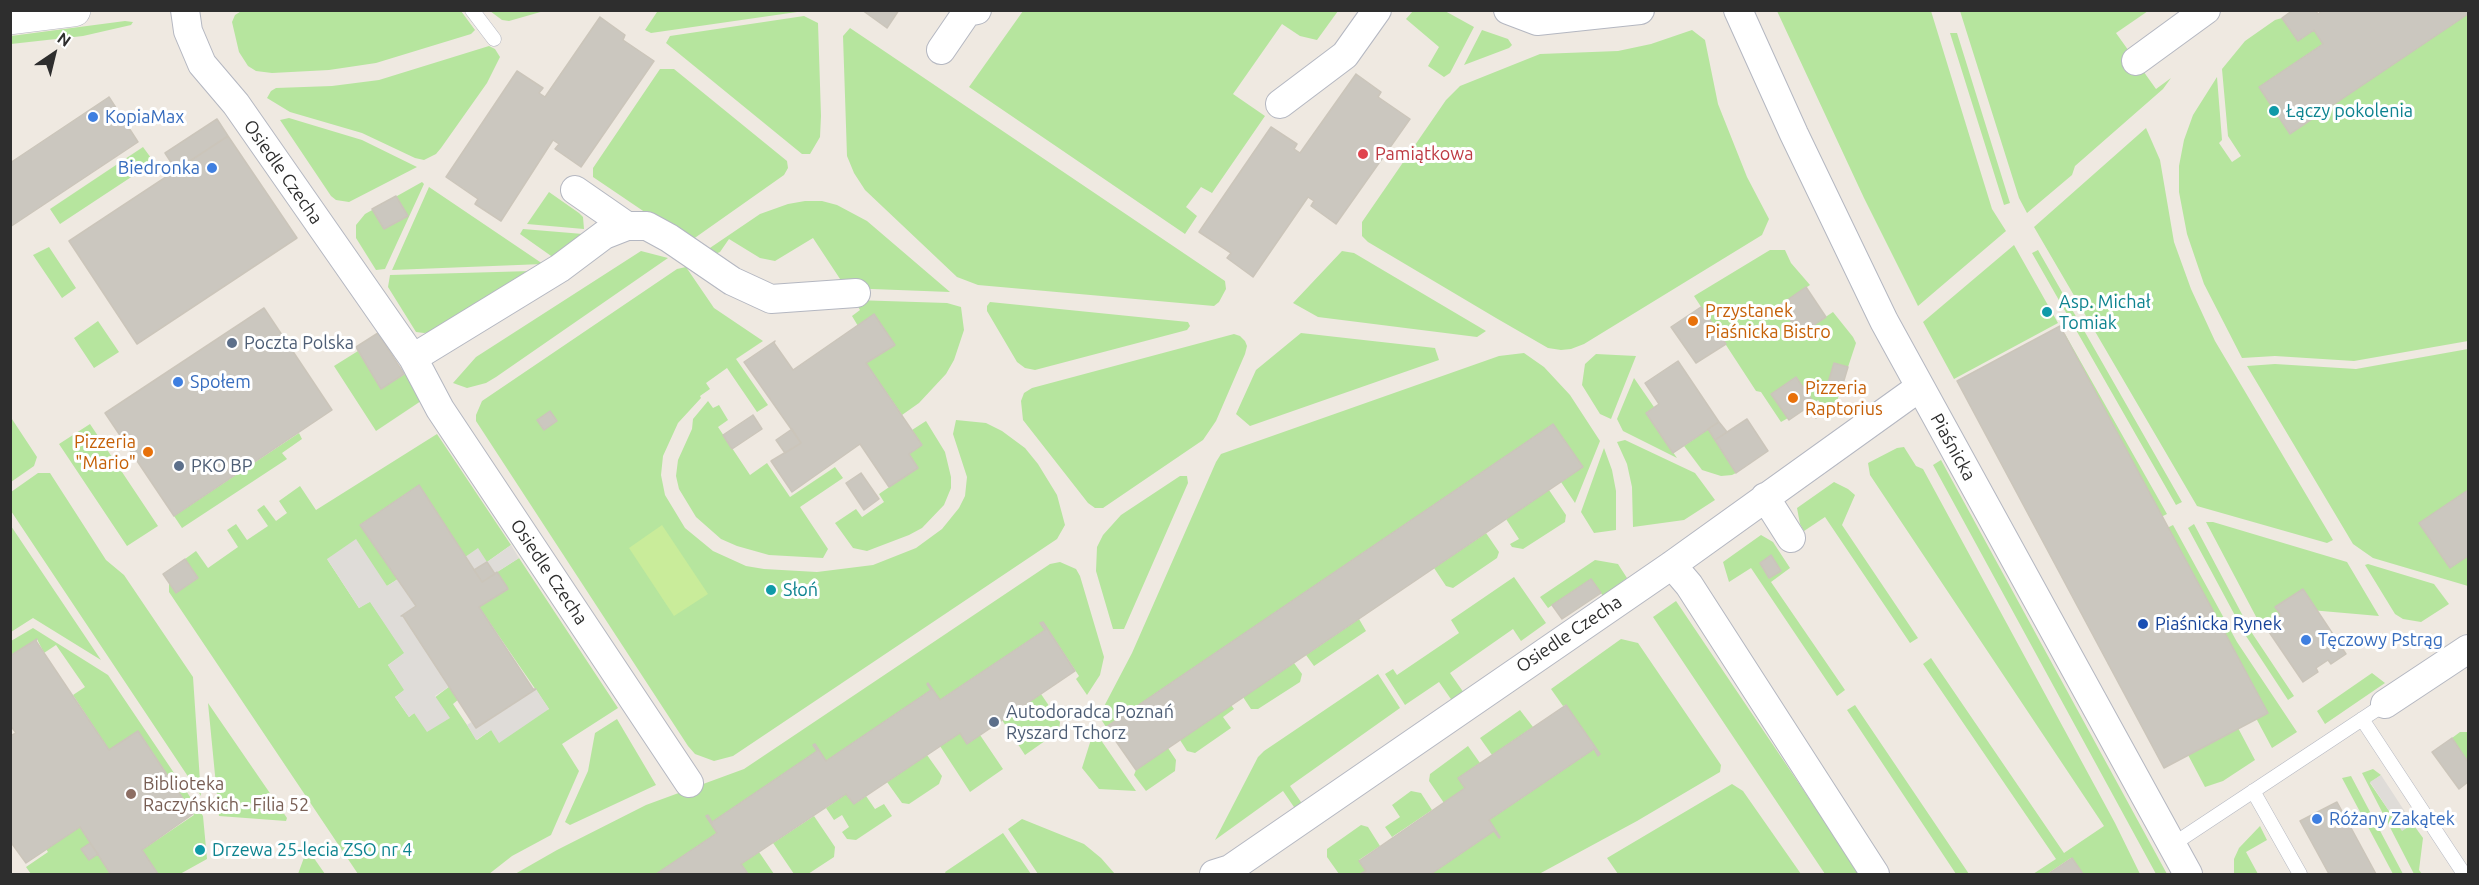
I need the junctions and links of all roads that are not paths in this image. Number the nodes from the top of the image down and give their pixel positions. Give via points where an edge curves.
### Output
1 (74, 10) edge
2 (185, 10) edge
3 (472, 10) edge
4 (977, 10) edge
5 (1377, 10) edge
6 (1508, 10) edge
7 (1640, 10) edge
8 (1738, 10) edge
9 (2206, 10) edge
10 (1535, 16) edge
11 (10, 18) edge
12 (494, 39) dead end
13 (941, 50) dead end
14 (2136, 62) dead end
15 (1280, 104) dead end
16 (575, 190) dead end
17 (627, 226) junction
18 (856, 293) dead end
19 (413, 358) junction
20 (1920, 387) junction
21 (1765, 497) junction
22 (1791, 538) dead end
23 (1672, 564) junction
24 (2469, 649) edge
25 (2374, 712) junction
26 (689, 783) dead end
27 (2253, 791) junction
28 (2172, 845) junction
29 (1214, 874) edge
30 (1875, 874) edge
31 (2188, 874) edge
32 (2300, 874) edge
33 (2464, 874) edge

1 - 11 street
2 - 19 street, Osiedle Czecha via 188,31 202,64 236,104
3 - 12 lane
4 - 13 street via 967,12
5 - 15 street via 1345,55
6 - 10 street
7 - 10 street
8 - 20 street, Piaśnicka via 1851,253
9 - 14 street
16 - 17 street
17 - 18 street via 647,226 732,281 771,299
17 - 19 street via 604,235 560,268
19 - 26 street, Osiedle Czecha via 440,409
20 - 21 street, Osiedle Czecha
20 - 28 street, Piaśnicka
21 - 22 street
21 - 23 street, Osiedle Czecha
23 - 29 street, Osiedle Czecha via 1230,869
23 - 30 street
24 - 25 street
25 - 27 lane
25 - 33 lane
27 - 28 lane
27 - 32 lane
28 - 31 street, Piaśnicka

